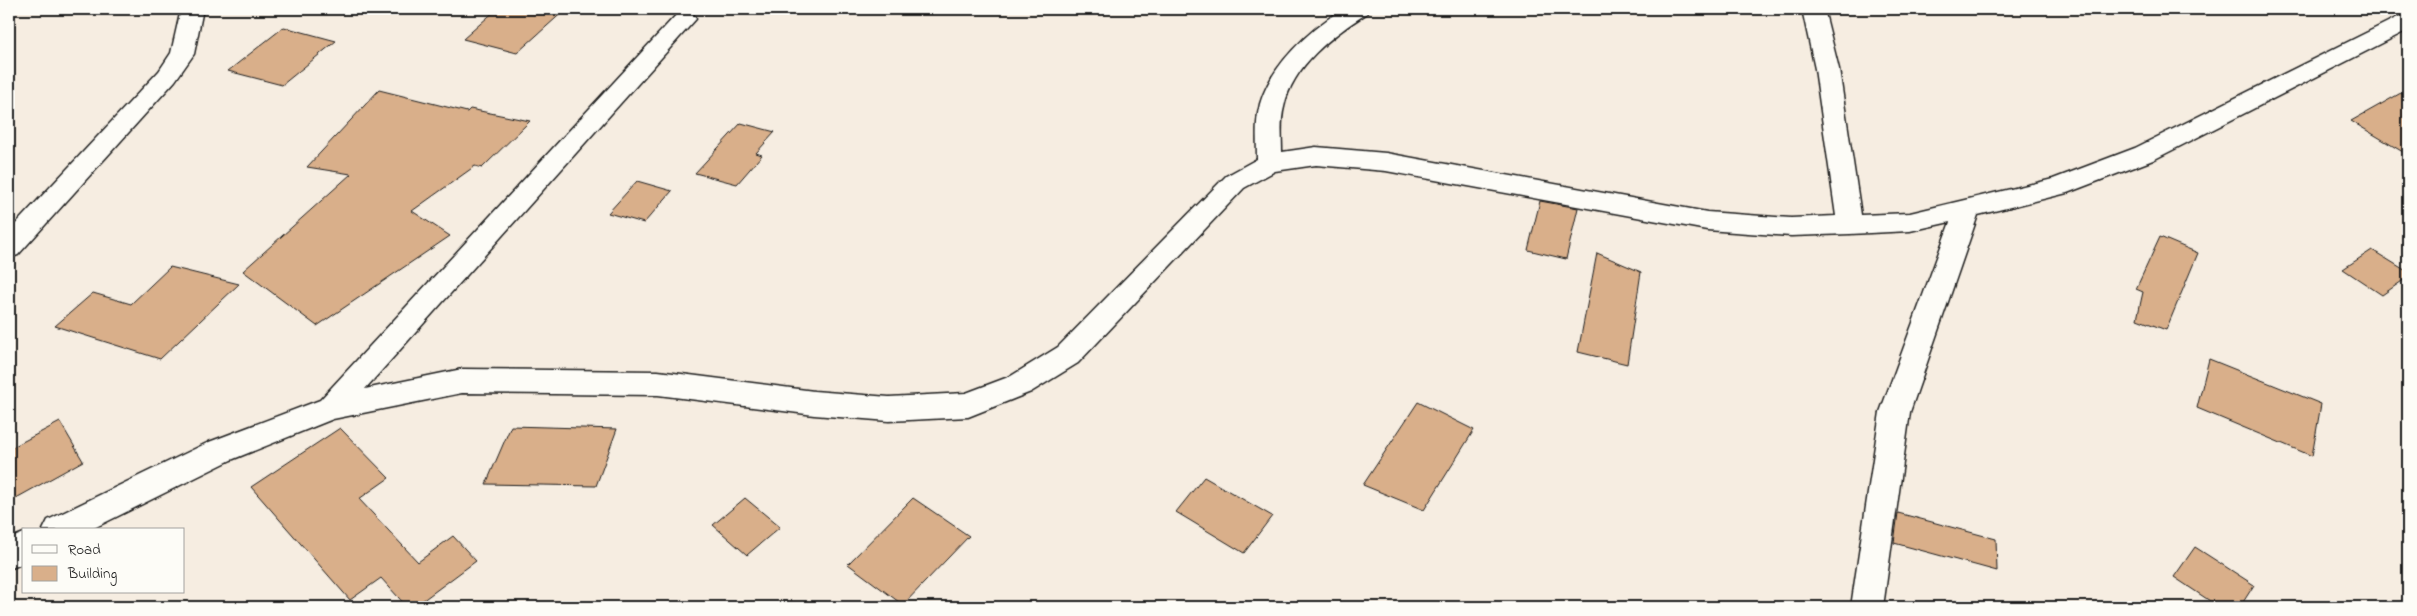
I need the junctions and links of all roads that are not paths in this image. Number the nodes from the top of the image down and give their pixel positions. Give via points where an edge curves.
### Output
1 (192, 9) edge
2 (1358, 9) edge
3 (1813, 9) edge
4 (685, 19) dead end
5 (2408, 21) edge
6 (1269, 164) junction
7 (1968, 208) junction
8 (1850, 225) junction
9 (9, 248) edge
10 (330, 408) junction
11 (63, 528) edge
12 (22, 548) edge
13 (9, 554) edge
14 (1867, 607) edge

1 - 9 street via 182,54 167,76
2 - 6 street via 1313,43 1285,76 1272,104
3 - 8 street via 1827,70
4 - 10 street
5 - 7 street via 2144,154 2058,187
6 - 8 street via 1316,156 1386,162 1707,221 1791,227
6 - 10 street via 1235,182 1068,354 1022,384 968,405 889,409 658,383 462,381
7 - 8 street via 1910,222
7 - 14 street via 1895,412
10 - 11 street via 220,451
12 - 13 street

